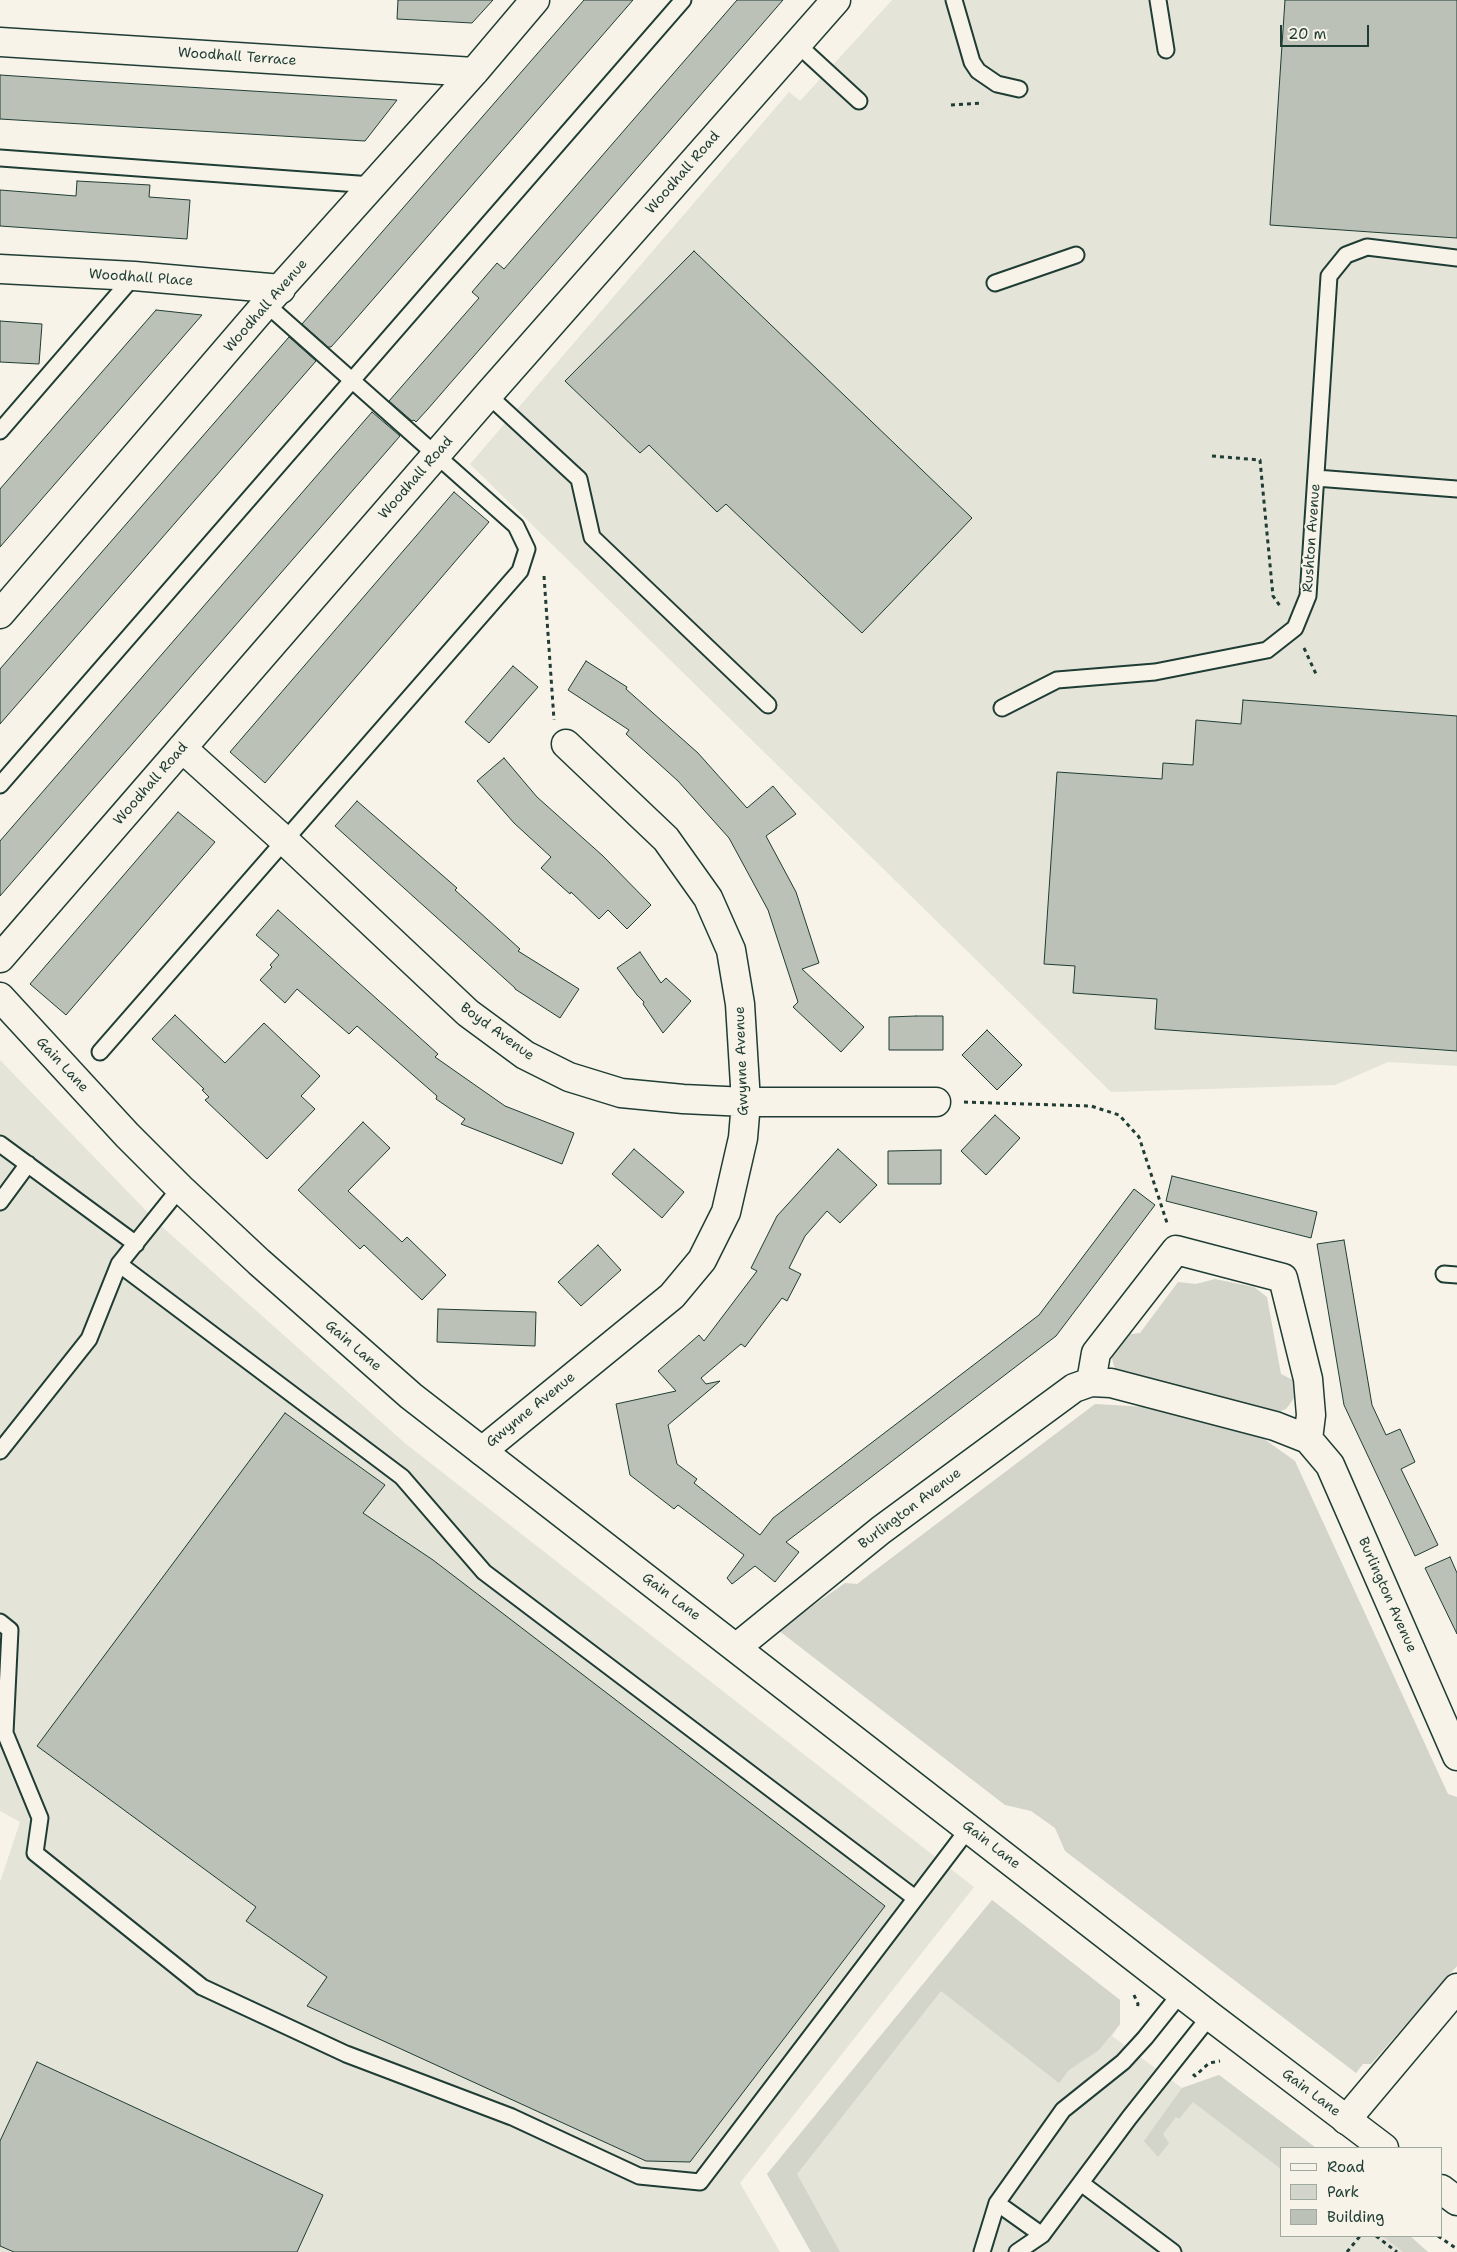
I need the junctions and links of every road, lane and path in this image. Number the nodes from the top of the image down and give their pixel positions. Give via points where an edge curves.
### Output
1 (535, 0) edge
2 (683, 0) edge
3 (836, 0) edge
4 (954, 0) edge
5 (1158, 0) edge
6 (0, 42) edge
7 (797, 44) junction
8 (1166, 50) dead end
9 (474, 72) junction
10 (1019, 89) dead end
11 (859, 101) dead end
12 (0, 158) edge
13 (372, 184) junction
14 (1076, 255) dead end
15 (1457, 258) edge
16 (0, 269) edge
17 (134, 276) junction
18 (995, 284) dead end
19 (274, 296) junction
20 (353, 380) junction
21 (488, 395) junction
22 (0, 431) edge
23 (436, 454) junction
24 (1212, 456) dead end
25 (1316, 478) junction
26 (1457, 489) edge
27 (527, 549) junction
28 (0, 614) edge
29 (1295, 628) junction
30 (1316, 674) dead end
31 (768, 706) dead end
32 (1002, 708) dead end
33 (566, 744) joint
34 (182, 748) junction
35 (0, 785) edge
36 (284, 840) junction
37 (0, 958) edge
38 (0, 997) edge
39 (100, 1052) dead end
40 (746, 1102) junction
41 (936, 1102) joint
42 (0, 1144) edge
43 (28, 1164) junction
44 (180, 1188) junction
45 (0, 1202) edge
46 (136, 1244) junction
47 (1176, 1250) junction
48 (119, 1264) junction
49 (1091, 1382) junction
50 (1308, 1439) junction
51 (0, 1451) edge
52 (482, 1451) junction
53 (0, 1622) edge
54 (737, 1647) junction
55 (1457, 1756) edge
56 (969, 1828) junction
57 (915, 1898) junction
58 (1457, 1988) edge
59 (1131, 1991) dead end
60 (1180, 1993) junction
61 (1136, 2014) dead end
62 (1210, 2016) junction
63 (1346, 2120) junction
64 (1383, 2147) edge
65 (1082, 2183) junction
66 (1442, 2190) edge
67 (1457, 2201) edge
68 (997, 2203) junction
69 (1042, 2235) junction
70 (1359, 2237) edge
71 (1377, 2237) edge
72 (1439, 2237) edge
73 (1457, 2249) edge
74 (982, 2252) edge
75 (1017, 2252) edge
76 (1173, 2252) edge
77 (1347, 2252) edge
78 (1397, 2252) edge

1 - 9 street, Woodhall Avenue
2 - 20 lane
3 - 7 street, Woodhall Road
4 - 10 lane via 972,62 978,71 997,84
5 - 8 lane
6 - 9 street, Woodhall Terrace
7 - 11 lane
7 - 21 street, Woodhall Road
9 - 13 street, Woodhall Avenue
12 - 13 lane
13 - 19 street, Woodhall Avenue
14 - 18 lane
15 - 25 lane, Rushton Avenue via 1367,247 1346,255 1330,276
16 - 17 street, Woodhall Place
17 - 19 street, Woodhall Place
17 - 22 lane
19 - 20 lane
19 - 28 street, Woodhall Avenue
20 - 23 lane
20 - 35 lane
21 - 23 street, Woodhall Road
21 - 31 lane via 579,479 592,537
23 - 27 lane via 516,526
23 - 34 street, Woodhall Road
24 - 29 path via 1260,460 1273,596
25 - 26 lane
25 - 29 lane, Rushton Avenue via 1308,596
27 - 33 path via 543,570 554,727
27 - 36 lane via 520,571
29 - 30 path
29 - 32 lane, Rushton Avenue via 1267,650 1155,672 1057,680
33 - 40 street, Gwynne Avenue via 666,840 708,898 731,950 740,1004
34 - 36 street, Boyd Avenue
34 - 37 street, Woodhall Road
36 - 39 lane
36 - 40 street, Boyd Avenue via 468,1013 525,1055 569,1077 621,1093
38 - 44 street, Gain Lane
40 - 41 street, Boyd Avenue
40 - 52 street, Gwynne Avenue via 743,1138 726,1212 702,1260 672,1296
41 - 47 path via 1091,1106 1119,1115 1139,1138
42 - 43 lane
43 - 45 lane
43 - 46 lane
44 - 46 lane
44 - 52 street, Gain Lane via 343,1338
46 - 48 lane
47 - 49 street via 1096,1353
47 - 50 street via 1283,1278 1308,1380 1311,1415
48 - 51 lane via 89,1340
48 - 57 lane via 402,1477 484,1572
49 - 50 street, Burlington Avenue via 1110,1383 1275,1426
49 - 54 street, Burlington Avenue via 1074,1388 881,1530
50 - 55 street, Burlington Avenue via 1330,1466
52 - 54 street, Gain Lane
53 - 57 lane via 10,1630 5,1733 40,1818 35,1853 202,1987 346,2054 512,2117 639,2176 700,2182
54 - 56 street, Gain Lane
56 - 57 lane
56 - 60 street, Gain Lane
58 - 63 street
59 - 61 path via 1136,1999
60 - 62 street, Gain Lane
60 - 68 lane via 1123,2062 1063,2110
62 - 63 street, Gain Lane
62 - 65 lane
63 - 64 street, Gain Lane
65 - 69 lane
65 - 76 lane
66 - 67 street
68 - 69 lane
68 - 74 lane
69 - 75 lane
70 - 77 path
71 - 78 path
72 - 73 path

